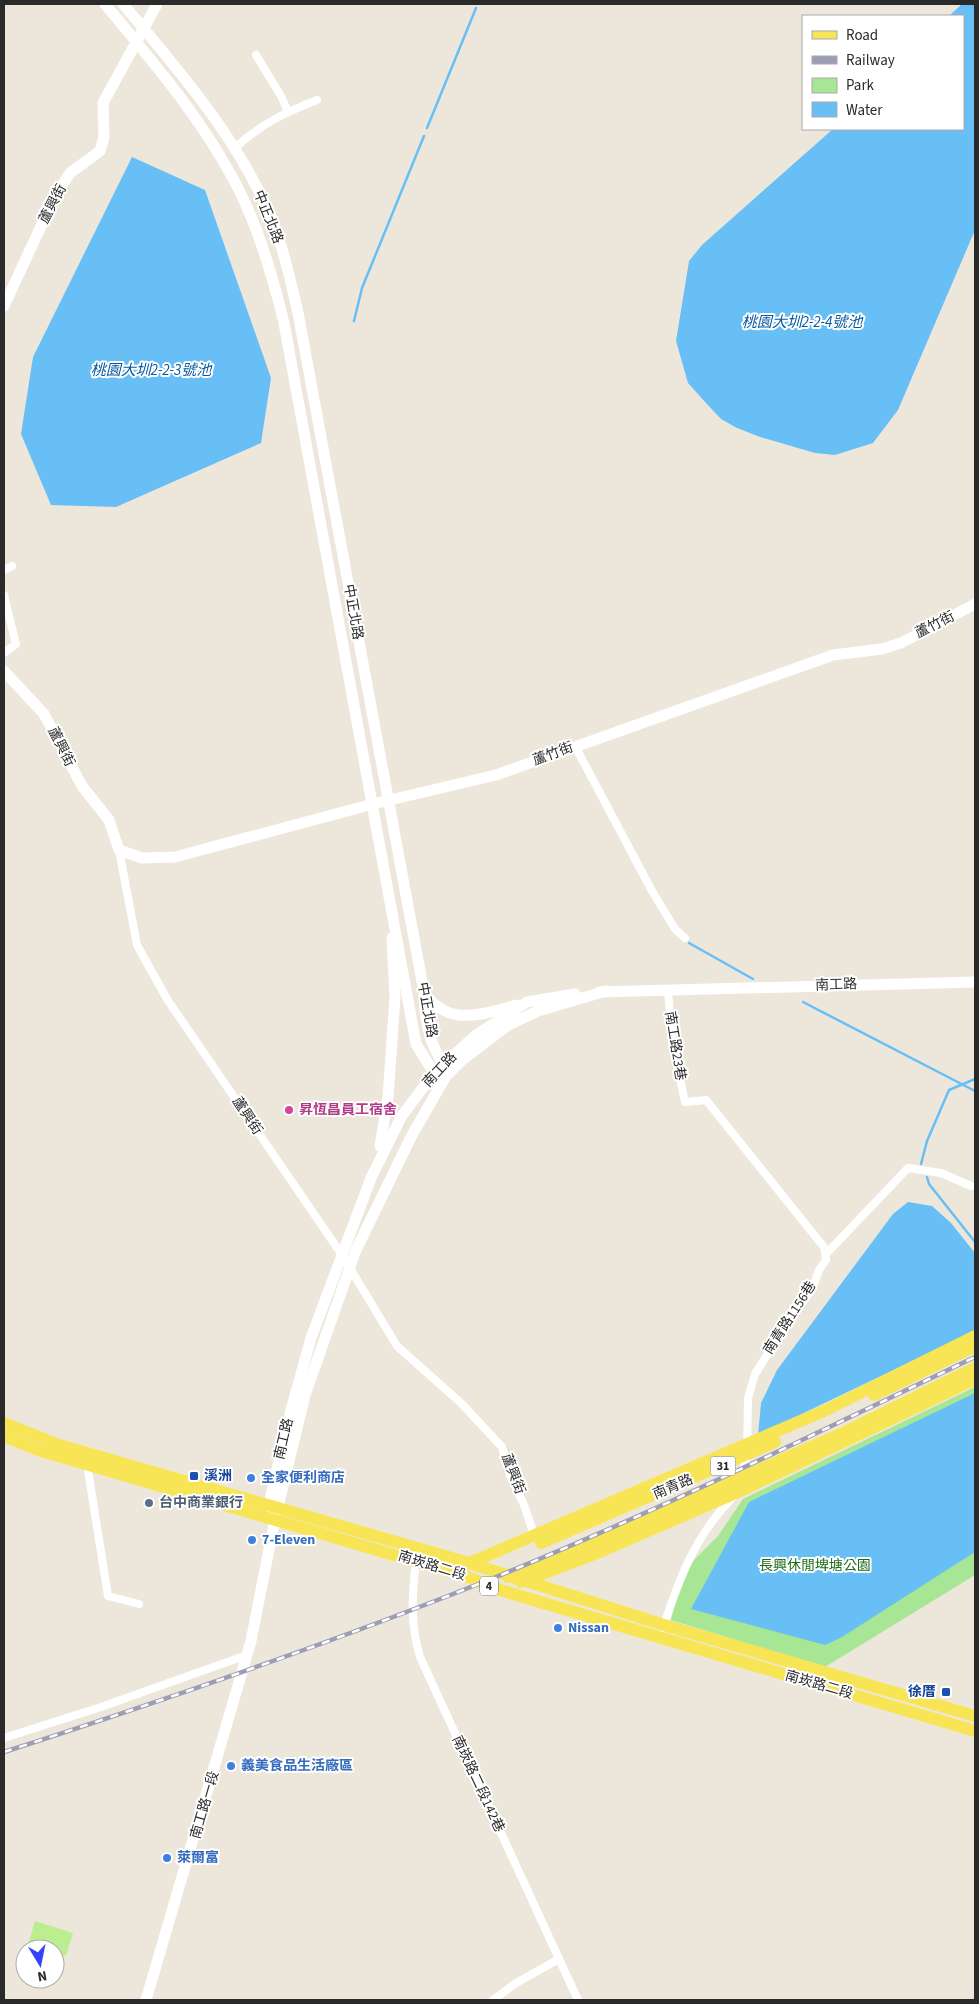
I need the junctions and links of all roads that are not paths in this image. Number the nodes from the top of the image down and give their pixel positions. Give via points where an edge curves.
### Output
1 (105, 4) edge
2 (123, 4) edge
3 (157, 4) edge
4 (144, 29) junction
5 (136, 42) junction
6 (256, 55) dead end
7 (317, 100) dead end
8 (288, 112) junction
9 (235, 148) junction
10 (4, 306) edge
11 (12, 566) dead end
12 (4, 570) edge
13 (4, 595) edge
14 (975, 604) edge
15 (4, 653) edge
16 (4, 671) edge
17 (575, 746) junction
18 (387, 800) junction
19 (373, 804) junction
20 (119, 850) junction
21 (392, 911) junction
22 (685, 938) dead end
23 (975, 982) edge
24 (668, 990) junction
25 (606, 991) junction
26 (424, 992) junction
27 (527, 1002) junction
28 (441, 1071) junction
29 (371, 1178) junction
30 (971, 1186) dead end
31 (826, 1254) junction
32 (342, 1256) junction
33 (350, 1269) junction
34 (975, 1336) edge
35 (975, 1346) edge
36 (975, 1368) edge
37 (899, 1373) junction
38 (975, 1379) edge
39 (878, 1393) junction
40 (908, 1412) junction
41 (868, 1421) junction
42 (4, 1423) edge
43 (4, 1436) edge
44 (747, 1450) junction
45 (87, 1464) junction
46 (742, 1477) junction
47 (738, 1492) junction
48 (274, 1511) junction
49 (535, 1537) junction
50 (416, 1561) junction
51 (471, 1569) junction
52 (509, 1577) junction
53 (523, 1581) junction
54 (495, 1588) junction
55 (138, 1604) dead end
56 (662, 1631) junction
57 (247, 1656) junction
58 (975, 1716) edge
59 (975, 1731) edge
60 (4, 1738) edge
61 (559, 1959) junction
62 (146, 2000) edge
63 (493, 2000) edge
64 (578, 2000) edge

1 - 5 street, 中正北路
2 - 4 street, 中正北路
3 - 4 street, 蘆興街
4 - 5 street, 蘆興街
4 - 9 street, 中正北路
5 - 10 street, 蘆興街 via 103,103 104,137 100,151 70,174 55,196
5 - 19 street, 中正北路 via 208,135 240,190 263,249 284,323
6 - 8 street
7 - 8 street
8 - 9 street via 251,133
9 - 18 street, 中正北路 via 275,226 292,287
11 - 12 street
13 - 15 street via 16,644
14 - 17 street, 蘆竹街 via 902,642 882,649 833,654
16 - 20 street, 蘆興街 via 44,714 82,786 109,820
17 - 18 street, 蘆竹街 via 496,775
17 - 22 street via 652,891 675,929
18 - 19 street, 蘆竹街
18 - 26 street, 中正北路
19 - 20 street, 蘆竹街 via 175,857 142,858
19 - 21 street, 中正北路
20 - 32 street, 蘆興街 via 141,956
21 - 28 street, 中正北路 via 416,1044
21 - 29 street via 395,997 390,1067 384,1132
23 - 24 street, 南工路
24 - 25 street, 南工路
24 - 31 street, 南工路23巷 via 672,1042 685,1102 706,1100
25 - 27 street, 南工路 via 564,994
25 - 28 street, 南工路 via 538,1011 508,1025 462,1060
26 - 27 street via 441,1009 461,1016 476,1016
26 - 28 street, 中正北路 via 430,1039
27 - 28 street, 南工路 via 476,1035
28 - 29 street, 南工路 via 401,1117
28 - 33 street, 南工路 via 367,1226
29 - 32 street, 南工路
30 - 31 street via 941,1173 908,1168
31 - 44 street, 南青路1156巷 via 813,1287 755,1374 748,1398
32 - 33 street, 蘆興街
32 - 48 street, 南工路 via 312,1338 288,1421
33 - 48 street, 南工路 via 305,1394
33 - 49 street, 蘆興街 via 397,1346 461,1403 502,1447
34 - 37 main road, 31
35 - 39 main road, 南青路 / 31
36 - 41 main road, 南青路 / 31
37 - 39 main road, 南青路
37 - 44 main road, 31
38 - 40 main road, 31
39 - 44 main road, 南青路 / 31
40 - 41 main road, 南青路
40 - 47 main road, 31
41 - 46 main road, 南青路 / 31
42 - 48 main road, 南崁路二段 / 4 via 56,1444
43 - 45 main road, 南崁路二段 / 4
44 - 46 street, 南青路1156巷
44 - 49 main road, 31
44 - 51 main road, 南青路 / 31
45 - 48 main road, 南崁路二段 / 4
45 - 55 street via 108,1596
46 - 47 street, 南青路1156巷
46 - 52 main road, 南青路 / 31
47 - 53 main road, 31 via 595,1554
47 - 56 street via 723,1506 691,1553
48 - 50 main road, 南崁路二段 / 4
48 - 51 main road, 南崁路二段 / 4
48 - 57 street, 南工路一段
49 - 51 main road, 31
50 - 51 main road, 南崁路二段 / 4 via 452,1572
50 - 61 street, 南崁路二段142巷 via 411,1596 420,1657
51 - 52 main road, 南崁路二段 / 4
51 - 54 main road, 南崁路二段 / 4
52 - 53 main road, 南崁路二段 / 4
52 - 54 main road, 南青路 / 31
53 - 54 main road, 31
53 - 56 main road, 南崁路二段 / 4
54 - 56 main road, 南崁路二段 / 4
56 - 58 main road, 南崁路二段 / 4
56 - 59 main road, 南崁路二段 / 4
57 - 60 street
57 - 62 street, 南工路一段
61 - 63 street
61 - 64 street, 南崁路二段142巷

